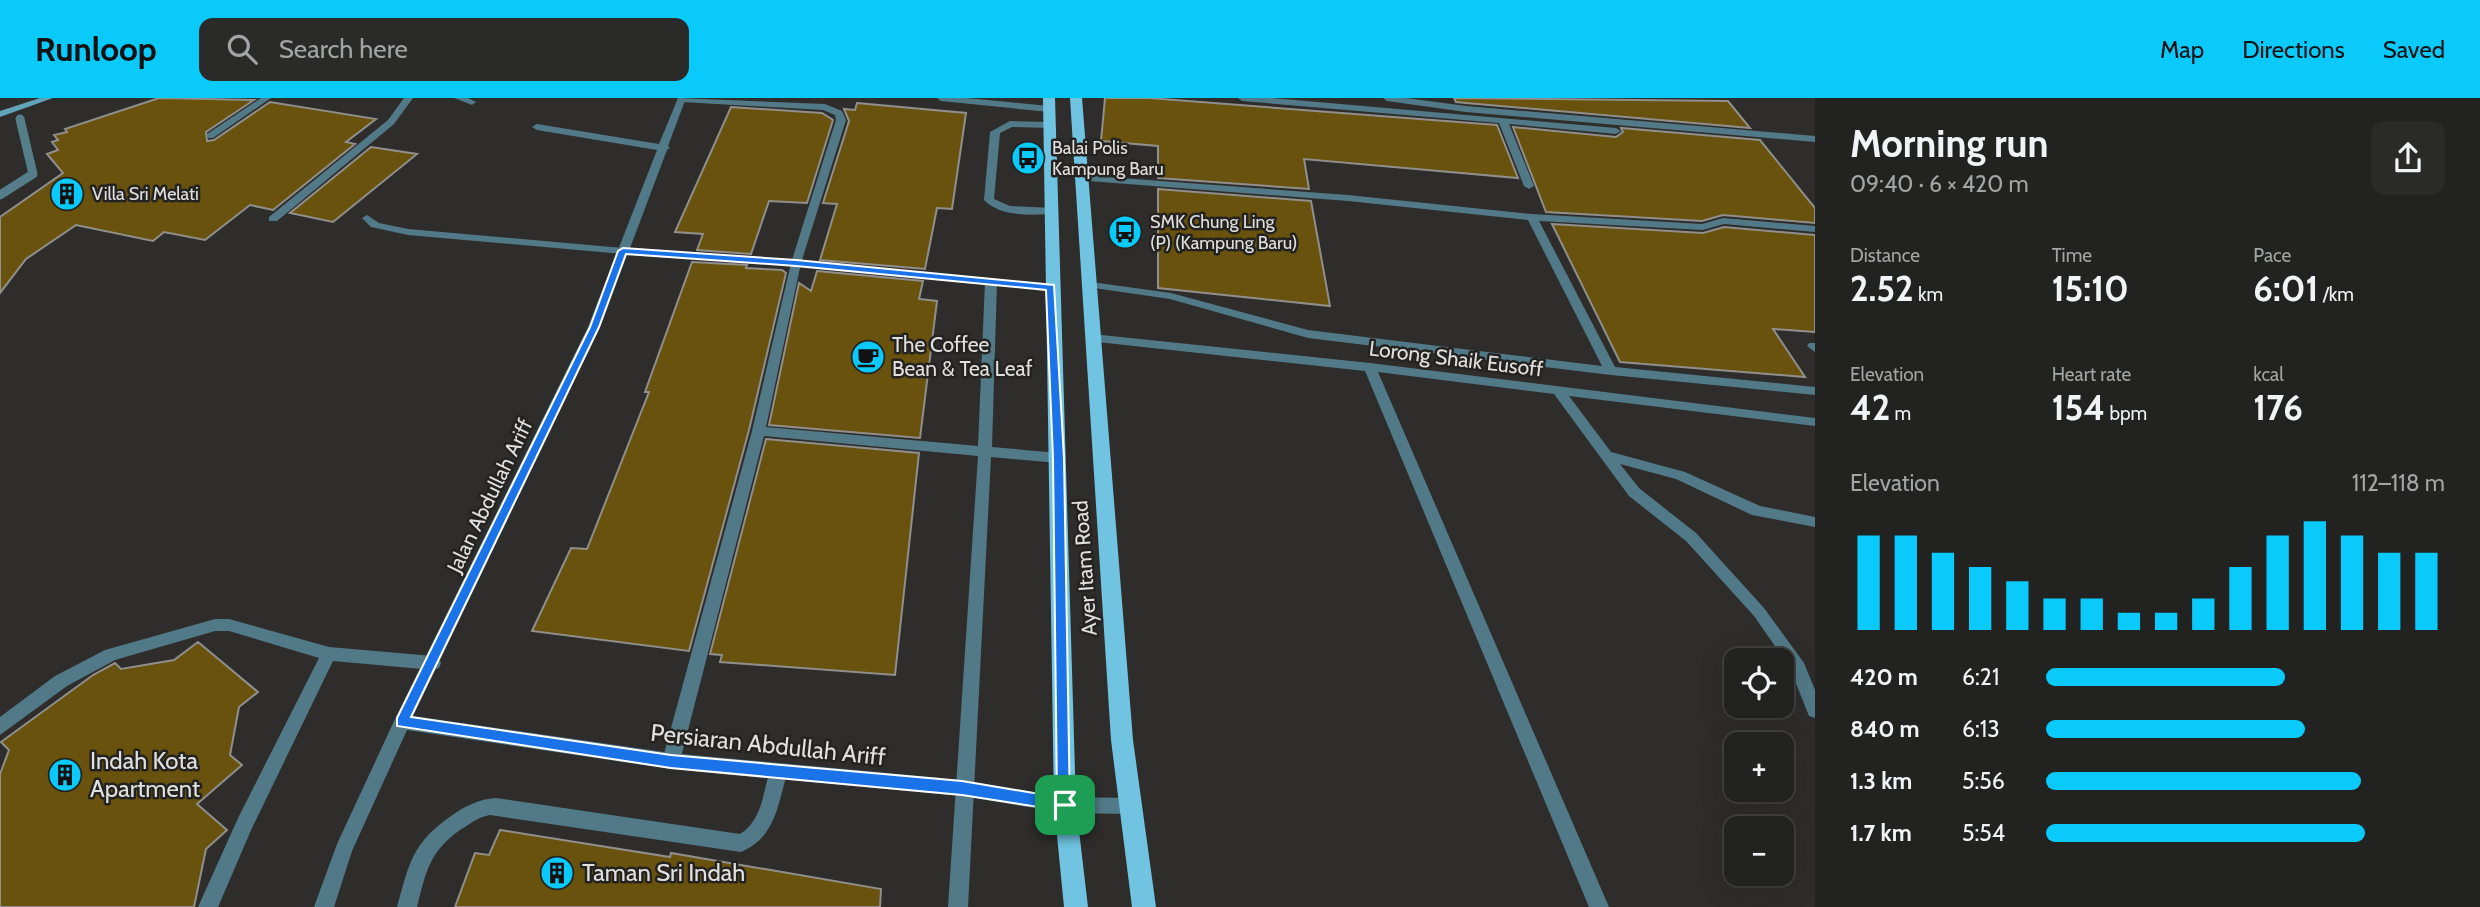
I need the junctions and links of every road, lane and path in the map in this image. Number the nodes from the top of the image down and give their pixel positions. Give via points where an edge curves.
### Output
1 (49, 98) edge
2 (267, 98) edge
3 (409, 98) edge
4 (458, 98) edge
5 (941, 98) edge
6 (1076, 98) edge
7 (1242, 98) edge
8 (1387, 98) edge
9 (1439, 98) edge
10 (682, 99) edge
11 (1001, 101) edge
12 (472, 102) dead end
13 (1446, 107) junction
14 (1049, 111) edge
15 (0, 114) edge
16 (1503, 121) junction
17 (537, 127) dead end
18 (1616, 131) dead end
19 (209, 136) dead end
20 (1815, 139) edge
21 (665, 148) junction
22 (1080, 178) junction
23 (1530, 186) dead end
24 (1052, 211) junction
25 (1532, 217) junction
26 (367, 218) dead end
27 (273, 219) dead end
28 (1815, 229) edge
29 (623, 251) junction
30 (796, 263) junction
31 (991, 282) junction
32 (1091, 285) junction
33 (1051, 287) junction
34 (1092, 338) junction
35 (1370, 367) junction
36 (1611, 371) junction
37 (1559, 391) junction
38 (1815, 391) edge
39 (1815, 422) edge
40 (760, 431) junction
41 (985, 450) junction
42 (1605, 455) junction
43 (1058, 458) junction
44 (1815, 522) edge
45 (329, 654) junction
46 (433, 663) junction
47 (1815, 711) edge
48 (402, 722) junction
49 (0, 727) edge
50 (671, 761) junction
51 (778, 773) junction
52 (962, 788) junction
53 (1065, 805) junction
54 (1130, 806) junction
55 (208, 907) edge
56 (324, 907) edge
57 (407, 907) edge
58 (958, 907) edge
59 (1076, 907) edge
60 (1144, 907) edge
61 (1599, 907) edge

1 - 15 street
2 - 19 street
3 - 27 street via 391,122
4 - 12 street
5 - 11 street
6 - 22 main road, Ayer Itam Road
7 - 16 street
8 - 13 street
9 - 13 street
10 - 21 street, Jalan Abdullah Ariff
10 - 30 street via 825,107 839,113 841,120
11 - 14 street
13 - 20 street
14 - 24 main road, Ayer Itam Road
14 - 24 street via 995,132 989,200 1006,208
16 - 18 street
16 - 23 street
17 - 21 street
21 - 29 street, Jalan Abdullah Ariff
22 - 25 street
22 - 32 main road, Ayer Itam Road
24 - 33 main road, Ayer Itam Road
25 - 28 street via 1703,227 1730,221
25 - 36 street
26 - 29 street via 375,225 408,232
29 - 30 street
29 - 46 street, Jalan Abdullah Ariff via 594,327
30 - 31 street
30 - 40 street
31 - 33 street
31 - 41 street
32 - 34 main road, Ayer Itam Road
32 - 36 street via 1171,296 1308,334
33 - 43 main road, Ayer Itam Road
34 - 35 street, Lorong Shaik Eusoff
34 - 54 main road, Ayer Itam Road
35 - 37 street, Lorong Shaik Eusoff
35 - 61 street
36 - 38 street
37 - 39 street, Lorong Shaik Eusoff
37 - 42 street
40 - 41 street
40 - 50 street
41 - 43 street
41 - 52 street
42 - 44 street via 1680,475 1758,511
42 - 47 street via 1634,492 1691,537 1759,612 1796,663
43 - 53 main road, Ayer Itam Road
45 - 46 street
45 - 49 street via 215,625 111,655 61,681
45 - 55 street
46 - 48 street, Jalan Abdullah Ariff
48 - 50 street, Persiaran Abdullah Ariff
48 - 56 street, Jalan Abdullah Ariff via 343,850
50 - 51 street, Persiaran Abdullah Ariff
51 - 52 street, Persiaran Abdullah Ariff
51 - 57 street via 762,829 741,843 479,807 432,838 421,858
52 - 53 street, Persiaran Abdullah Ariff
52 - 58 street
53 - 54 street, Persiaran Abdullah Ariff
53 - 59 main road, Ayer Itam Road
54 - 60 main road, Ayer Itam Road

